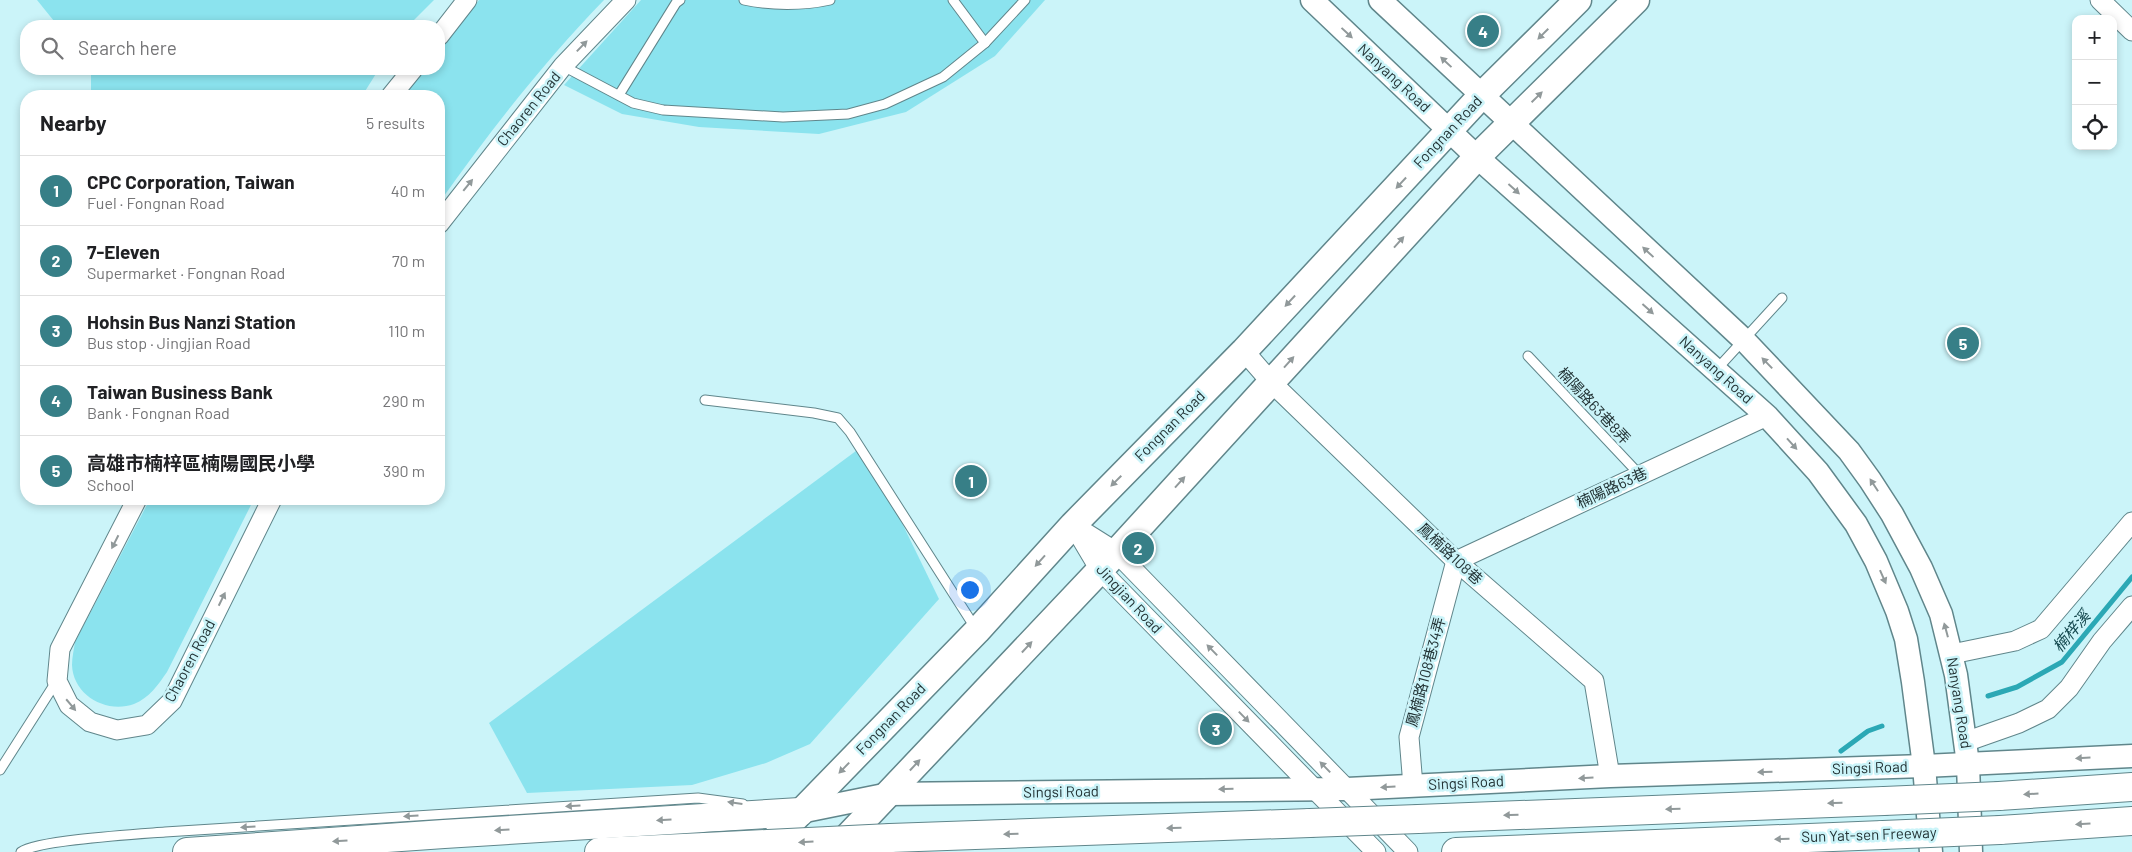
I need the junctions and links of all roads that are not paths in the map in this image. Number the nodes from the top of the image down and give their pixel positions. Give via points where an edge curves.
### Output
1 (467, 0) edge
2 (626, 0) edge
3 (680, 0) edge
4 (744, 0) edge
5 (830, 0) edge
6 (953, 0) edge
7 (1025, 0) edge
8 (1312, 0) edge
9 (1380, 0) edge
10 (1578, 0) edge
11 (1636, 0) edge
12 (2100, 0) edge
13 (445, 28) edge
14 (2132, 31) edge
15 (985, 43) junction
16 (563, 66) junction
17 (408, 75) edge
18 (396, 90) edge
19 (619, 95) junction
20 (1482, 95) junction
21 (1510, 123) junction
22 (1450, 130) junction
23 (1477, 157) junction
24 (445, 216) edge
25 (1782, 298) dead end
26 (1744, 340) junction
27 (1244, 351) junction
28 (1528, 356) dead end
29 (1716, 370) junction
30 (1272, 382) junction
31 (704, 400) dead end
32 (1767, 416) junction
33 (1640, 475) junction
34 (134, 505) edge
35 (269, 505) edge
36 (2132, 522) edge
37 (1073, 525) junction
38 (1108, 561) junction
39 (1456, 561) junction
40 (2132, 606) edge
41 (977, 631) junction
42 (1952, 654) junction
43 (57, 681) junction
44 (1965, 742) junction
45 (2132, 756) edge
46 (1968, 764) junction
47 (1924, 766) junction
48 (0, 770) edge
49 (1610, 776) junction
50 (1413, 786) junction
51 (1313, 788) junction
52 (2132, 788) edge
53 (1347, 789) junction
54 (889, 794) junction
55 (800, 812) junction
56 (2132, 821) edge
57 (22, 852) edge
58 (187, 852) edge
59 (599, 852) edge
60 (762, 852) edge
61 (834, 852) edge
62 (1376, 852) edge
63 (1408, 852) edge
64 (1456, 852) edge
65 (1931, 852) edge
66 (1971, 852) edge

1 - 13 street
16 -> 2 street, Chaoren Road
3 - 19 lane
4 - 5 lane via 760,4
6 - 15 lane
7 - 15 lane
8 -> 22 street, Nanyang Road
20 -> 9 street, Nanyang Road
10 -> 20 main road, Fongnan Road
21 -> 11 main road
12 - 14 street
15 - 19 lane via 943,77 885,104 848,114 783,117 663,110 633,103
16 - 19 lane
24 -> 16 street, Chaoren Road
17 - 18 street
20 - 21 street, Nanyang Road
20 - 22 main road, Fongnan Road
21 - 23 main road
26 -> 21 street, Nanyang Road
22 - 23 street, Nanyang Road
22 -> 27 main road, Fongnan Road
23 -> 29 street, Nanyang Road
30 -> 23 main road
25 - 26 lane
26 - 29 lane
42 -> 26 street, Nanyang Road via 1941,614 1921,568 1870,480 1849,451
27 - 30 street, 鳳楠路108巷
27 -> 37 main road, Fongnan Road
28 - 33 lane, 楠陽路63巷8弄
29 - 32 street, Nanyang Road
38 -> 30 main road
30 - 39 street, 鳳楠路108巷
31 - 41 lane via 838,418
32 - 33 street, 楠陽路63巷
32 -> 47 street, Nanyang Road via 1818,472 1856,524 1876,561 1906,639
33 - 39 street, 楠陽路63巷
34 -> 43 street via 60,649
43 -> 35 street, Chaoren Road via 69,705 90,722 117,730 147,725 172,702
36 - 42 street via 2040,629 2015,641
37 - 38 street, Jingjian Road
37 -> 41 main road, Fongnan Road
38 -> 51 street, Jingjian Road
53 -> 38 street, Jingjian Road
54 -> 38 main road
39 - 49 street, 鳳楠路108巷 via 1594,681
39 - 50 street, 鳳楠路108巷34弄 via 1409,738
40 - 44 street via 2069,688 2048,709
41 -> 55 main road, Fongnan Road
42 - 44 street, Nanyang Road
43 - 48 lane
44 - 46 street, Nanyang Road
45 -> 46 street, Singsi Road
46 - 47 street, Singsi Road
46 - 66 street, Nanyang Road
47 -> 49 street, Singsi Road
47 - 65 street, Nanyang Road
49 -> 50 street, Singsi Road
50 -> 53 street, Singsi Road
51 - 53 street, Singsi Road
51 -> 54 street, Singsi Road
51 - 62 street, Jingjian Road
52 -> 59 highway, bridge via 1884,801
53 - 63 street, Jingjian Road
54 - 55 street, Singsi Road
54 - 61 main road
55 -> 57 lane via 698,798 165,832 87,839
55 -> 58 highway
55 - 60 main road, Fongnan Road
56 -> 64 highway, Sun Yat-sen Freeway, bridge via 2000,830

